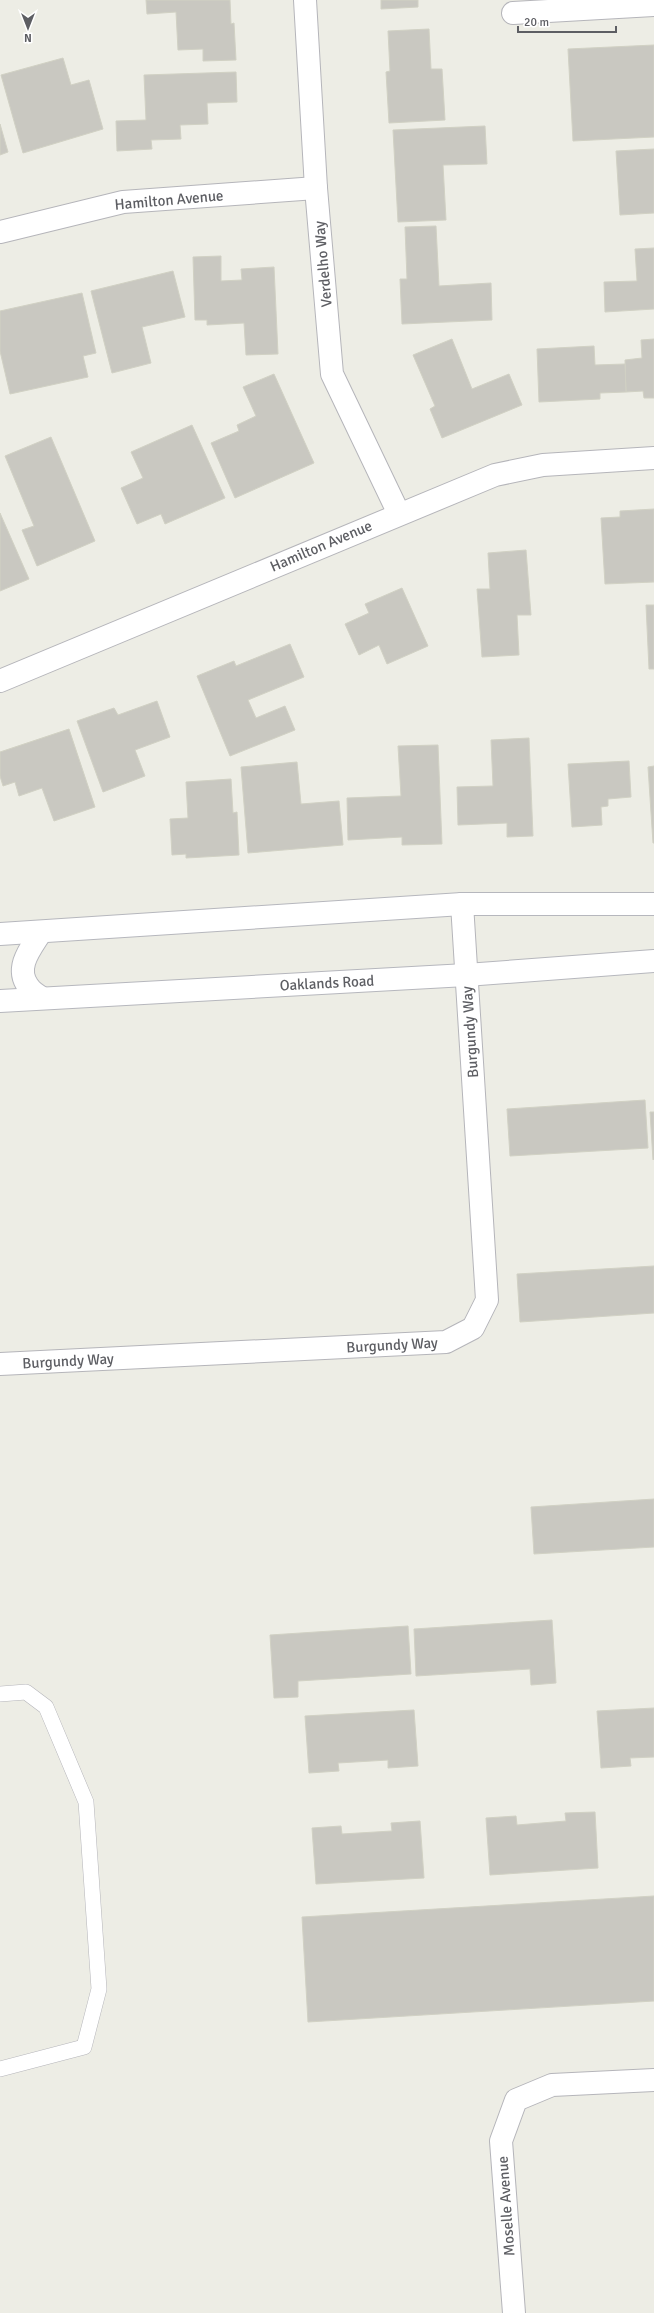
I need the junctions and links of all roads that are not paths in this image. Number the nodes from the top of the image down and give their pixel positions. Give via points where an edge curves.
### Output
1 (305, 0) edge
2 (654, 5) edge
3 (513, 13) dead end
4 (316, 188) junction
5 (0, 232) edge
6 (654, 458) edge
7 (399, 514) junction
8 (0, 681) edge
9 (462, 904) junction
10 (654, 904) edge
11 (41, 932) junction
12 (0, 934) edge
13 (654, 961) edge
14 (466, 975) junction
15 (42, 998) junction
16 (0, 1001) edge
17 (0, 1364) edge
18 (0, 1694) edge
19 (0, 2069) edge
20 (654, 2080) edge
21 (514, 2313) edge

1 - 4 street, Verdelho Way
2 - 3 street
4 - 5 street, Hamilton Avenue via 123,202
4 - 7 street, Verdelho Way via 332,374
6 - 7 street, Hamilton Avenue via 543,465 495,475
7 - 8 street, Hamilton Avenue
9 - 10 street
9 - 11 street
9 - 14 street, Burgundy Way
11 - 12 street
11 - 15 street via 24,958 23,972 27,985
13 - 14 street, Oaklands Road
14 - 15 street, Oaklands Road
14 - 17 street, Burgundy Way via 487,1300 473,1328 446,1342
15 - 16 street, Oaklands Road
18 - 19 lane via 26,1692 46,1707 86,1802 99,1989 84,2047
20 - 21 street, Moselle Avenue via 552,2085 516,2100 501,2141

